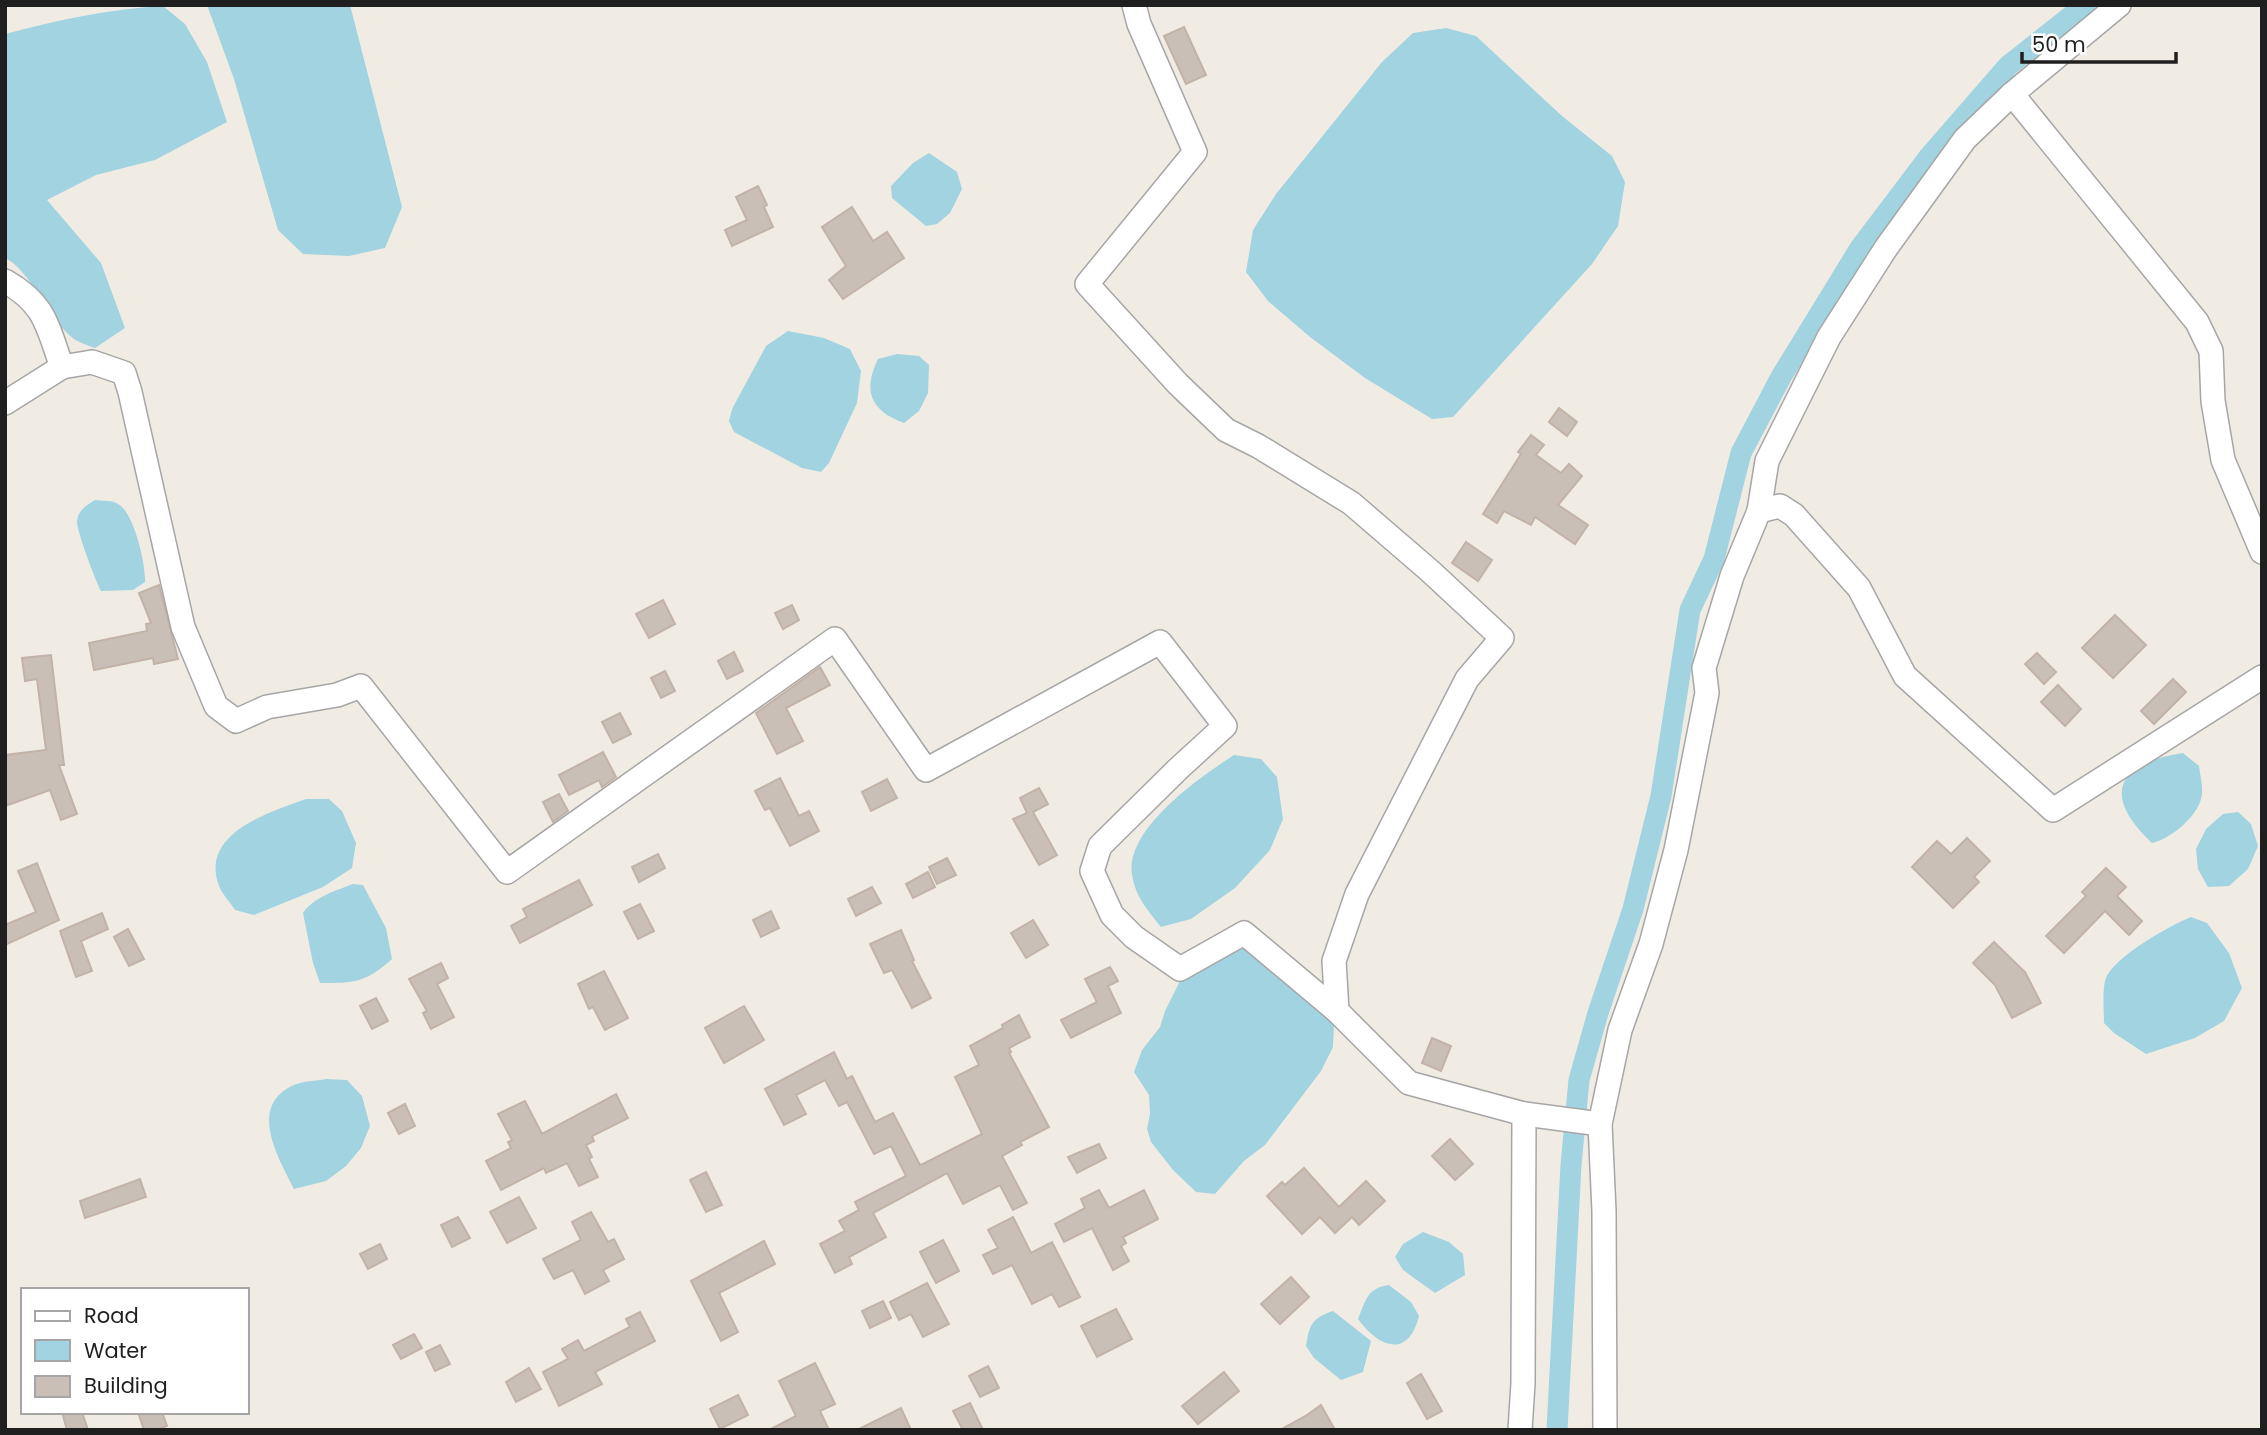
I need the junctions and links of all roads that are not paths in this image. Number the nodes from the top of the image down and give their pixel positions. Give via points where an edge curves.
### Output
1 (1134, 5) edge
2 (2119, 5) edge
3 (2012, 94) junction
4 (5, 281) edge
5 (62, 367) junction
6 (5, 403) edge
7 (1759, 510) junction
8 (2262, 552) edge
9 (2262, 677) edge
10 (1337, 1011) junction
11 (1524, 1114) junction
12 (1600, 1124) junction
13 (1520, 1430) edge
14 (1605, 1430) edge

1 - 10 street via 1195,152 1087,284 1226,430 1350,503 1502,638 1467,680 1357,894 1334,961
2 - 3 street
3 - 7 street via 1965,139 1829,337 1767,461
3 - 8 street via 2197,322 2211,351 2223,460
4 - 5 street via 43,312
5 - 6 street
5 - 10 street via 92,362 124,373 183,627 216,706 236,721 267,707 337,695 361,686 507,872 835,639 926,770 1160,642 1224,726 1100,846 1093,870 1112,915 1134,937 1180,969 1244,933
7 - 9 street via 1780,506 1794,515 1859,588 1905,676 2053,810
7 - 12 street via 1732,576 1704,668 1707,692 1676,850 1651,944 1620,1030
10 - 11 street via 1409,1083
11 - 12 street
11 - 13 street
12 - 14 street

